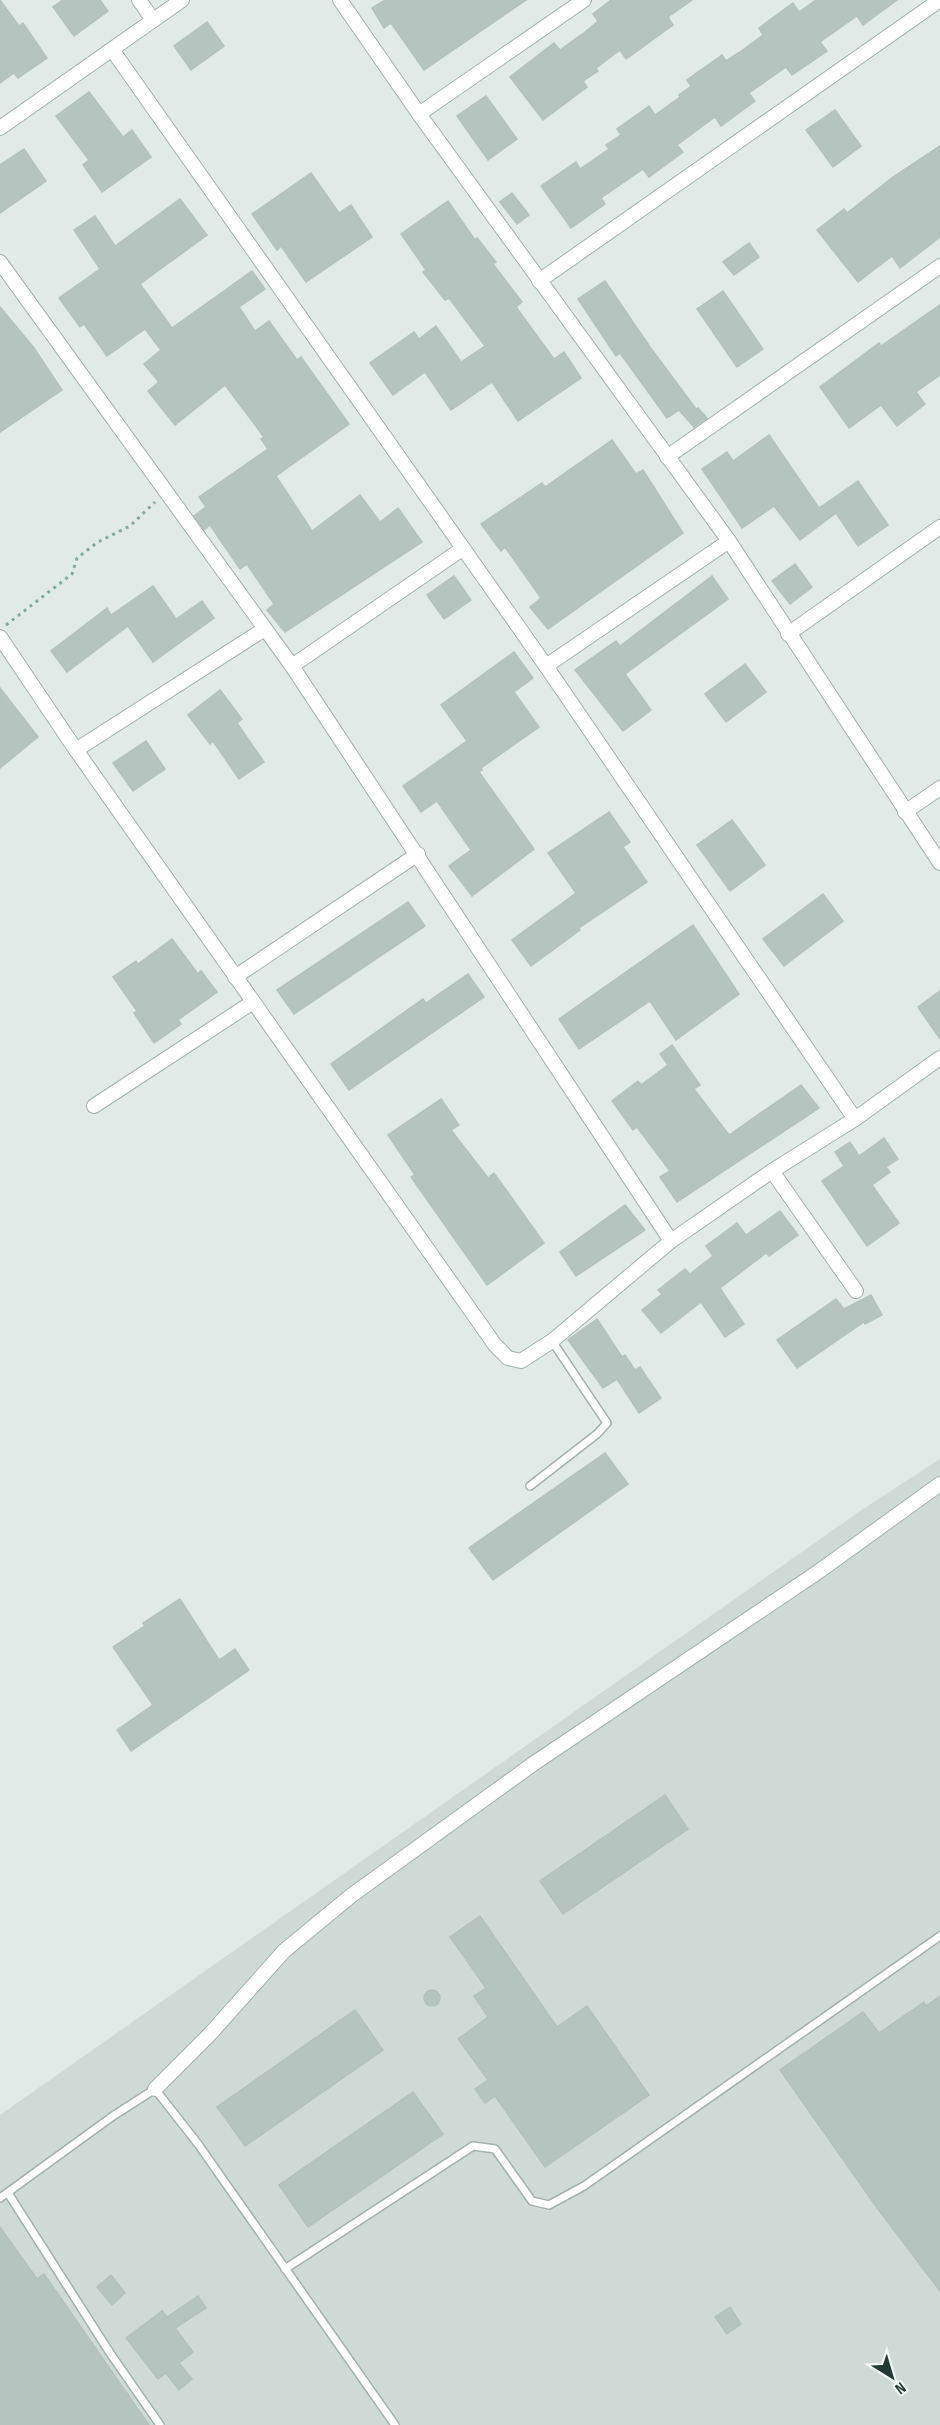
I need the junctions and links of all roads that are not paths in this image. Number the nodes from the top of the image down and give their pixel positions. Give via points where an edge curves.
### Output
1 (139, 0) edge
2 (182, 0) edge
3 (340, 0) edge
4 (584, 0) edge
5 (940, 0) edge
6 (153, 20) junction
7 (113, 51) junction
8 (419, 114) junction
9 (0, 128) edge
10 (0, 262) edge
11 (940, 266) edge
12 (539, 281) junction
13 (667, 457) junction
14 (940, 527) edge
15 (729, 541) junction
16 (462, 549) junction
17 (263, 630) junction
18 (788, 634) junction
19 (2, 644) edge
20 (292, 666) junction
21 (546, 666) junction
22 (76, 750) junction
23 (940, 788) edge
24 (905, 812) junction
25 (418, 855) junction
26 (940, 863) edge
27 (235, 977) junction
28 (253, 1002) junction
29 (940, 1058) edge
30 (94, 1106) dead end
31 (855, 1119) junction
32 (772, 1172) junction
33 (671, 1242) junction
34 (856, 1291) dead end
35 (552, 1341) junction
36 (940, 1484) edge
37 (530, 1486) dead end
38 (940, 1936) edge
39 (155, 2089) junction
40 (8, 2193) junction
41 (0, 2198) edge
42 (285, 2269) junction
43 (160, 2425) edge
44 (394, 2425) edge

1 - 6 street
2 - 6 street
3 - 8 street
4 - 8 street
5 - 12 street
6 - 7 street
7 - 9 street
7 - 16 street
8 - 12 street
10 - 17 street
11 - 13 street
12 - 13 street
13 - 15 street
14 - 18 street
15 - 18 street
15 - 21 street
16 - 20 street
16 - 21 street
17 - 20 street
17 - 22 street
18 - 24 street
19 - 22 street
20 - 25 street
21 - 31 street
22 - 27 street
23 - 24 street
24 - 26 street
25 - 27 street
25 - 33 street
27 - 28 street
28 - 30 street
28 - 35 street via 495,1345 508,1358 521,1361
29 - 31 street
31 - 32 street
32 - 33 street
32 - 34 street
33 - 35 street
35 - 37 lane via 607,1423
36 - 39 street via 533,1764 352,1895 284,1951
38 - 42 lane via 584,2186 549,2205 532,2201 495,2150 473,2146
39 - 40 lane
39 - 42 lane
40 - 41 lane
40 - 43 lane
42 - 44 lane

